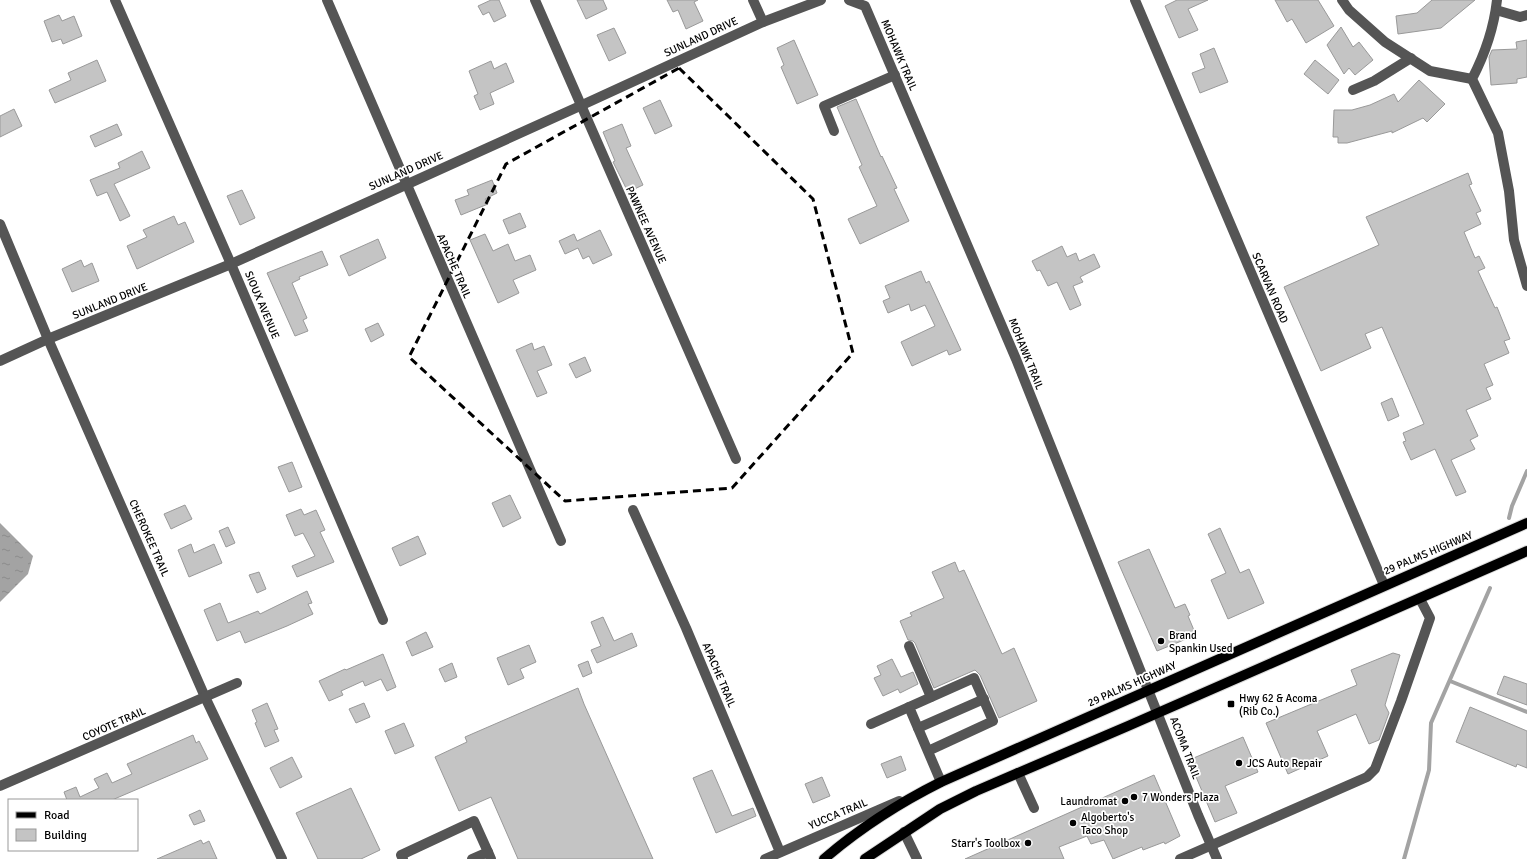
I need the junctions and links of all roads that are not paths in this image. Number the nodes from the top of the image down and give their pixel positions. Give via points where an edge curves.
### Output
1 (115, 0) edge
2 (327, 0) edge
3 (535, 0) edge
4 (753, 0) edge
5 (821, 0) edge
6 (849, 0) edge
7 (1134, 0) edge
8 (1342, 0) edge
9 (1496, 5) edge
10 (1527, 15) edge
11 (763, 22) junction
12 (1411, 58) junction
13 (895, 75) junction
14 (1472, 78) junction
15 (1353, 90) dead end
16 (580, 106) junction
17 (834, 131) dead end
18 (406, 184) junction
19 (0, 224) edge
20 (231, 264) junction
21 (1527, 286) edge
22 (48, 339) junction
23 (0, 361) edge
24 (736, 459) dead end
25 (632, 510) dead end
26 (1527, 523) edge
27 (561, 541) dead end
28 (1527, 551) edge
29 (1384, 585) junction
30 (1420, 598) junction
31 (383, 620) dead end
32 (909, 646) dead end
33 (237, 683) dead end
34 (1149, 690) junction
35 (205, 697) junction
36 (931, 697) junction
37 (984, 699) junction
38 (909, 707) junction
39 (1158, 713) junction
40 (871, 724) dead end
41 (918, 728) junction
42 (928, 751) junction
43 (1018, 773) junction
44 (941, 782) junction
45 (0, 786) edge
46 (921, 792) junction
47 (1034, 808) dead end
48 (904, 832) junction
49 (1211, 846) junction
50 (780, 852) junction
51 (489, 856) edge
52 (282, 859) edge
53 (403, 859) edge
54 (472, 859) edge
55 (765, 859) edge
56 (824, 859) edge
57 (866, 859) edge
58 (917, 859) edge
59 (1180, 859) edge
60 (1217, 859) edge

1 - 20 street, SIOUX AVENUE
2 - 18 street, APACHE TRAIL
3 - 16 street, PAWNEE AVENUE
4 - 11 street
5 - 11 street, SUNLAND DRIVE
6 - 13 street, MOHAWK TRAIL via 865,6
7 - 29 street, SCARVAN ROAD
8 - 12 street via 1349,10 1385,42
9 - 10 street via 1520,17
9 - 14 street via 1484,56
11 - 16 street, SUNLAND DRIVE
12 - 14 street via 1430,71
12 - 15 street via 1374,81
13 - 17 street via 824,106
13 - 34 street, MOHAWK TRAIL via 1016,359
14 - 21 street via 1498,133 1509,191 1514,240
16 - 18 street, SUNLAND DRIVE
16 - 24 street, PAWNEE AVENUE
18 - 20 street, SUNLAND DRIVE
18 - 27 street, APACHE TRAIL
19 - 22 street, CHEROKEE TRAIL
20 - 22 street, SUNLAND DRIVE
20 - 31 street, SIOUX AVENUE
22 - 23 street, SUNLAND DRIVE
22 - 35 street, CHEROKEE TRAIL
25 - 50 street, APACHE TRAIL via 686,628
26 - 29 main road, 29 PALMS HIGHWAY
28 - 30 main road
29 - 34 main road, 29 PALMS HIGHWAY
30 - 39 main road
30 - 49 street via 1430,618 1375,769 1367,777
32 - 36 street
33 - 35 street, COYOTE TRAIL
34 - 39 street, MOHAWK TRAIL
34 - 44 main road, 29 PALMS HIGHWAY
35 - 45 street, COYOTE TRAIL
35 - 52 street, CHEROKEE TRAIL
36 - 37 street via 974,678
36 - 38 street
37 - 41 street
37 - 42 street via 993,721
38 - 40 street
38 - 41 street
39 - 43 main road
39 - 49 street, ACOMA TRAIL
41 - 42 street
42 - 44 street
43 - 47 street
43 - 48 main road via 940,809
44 - 46 main road, 29 PALMS HIGHWAY
46 - 50 street, YUCCA TRAIL
46 - 56 main road, 29 PALMS HIGHWAY via 866,826
48 - 57 main road
48 - 58 street
49 - 59 street
49 - 60 street, ACOMA TRAIL
50 - 55 street, YUCCA TRAIL
51 - 53 street via 474,821 401,855
51 - 54 street

